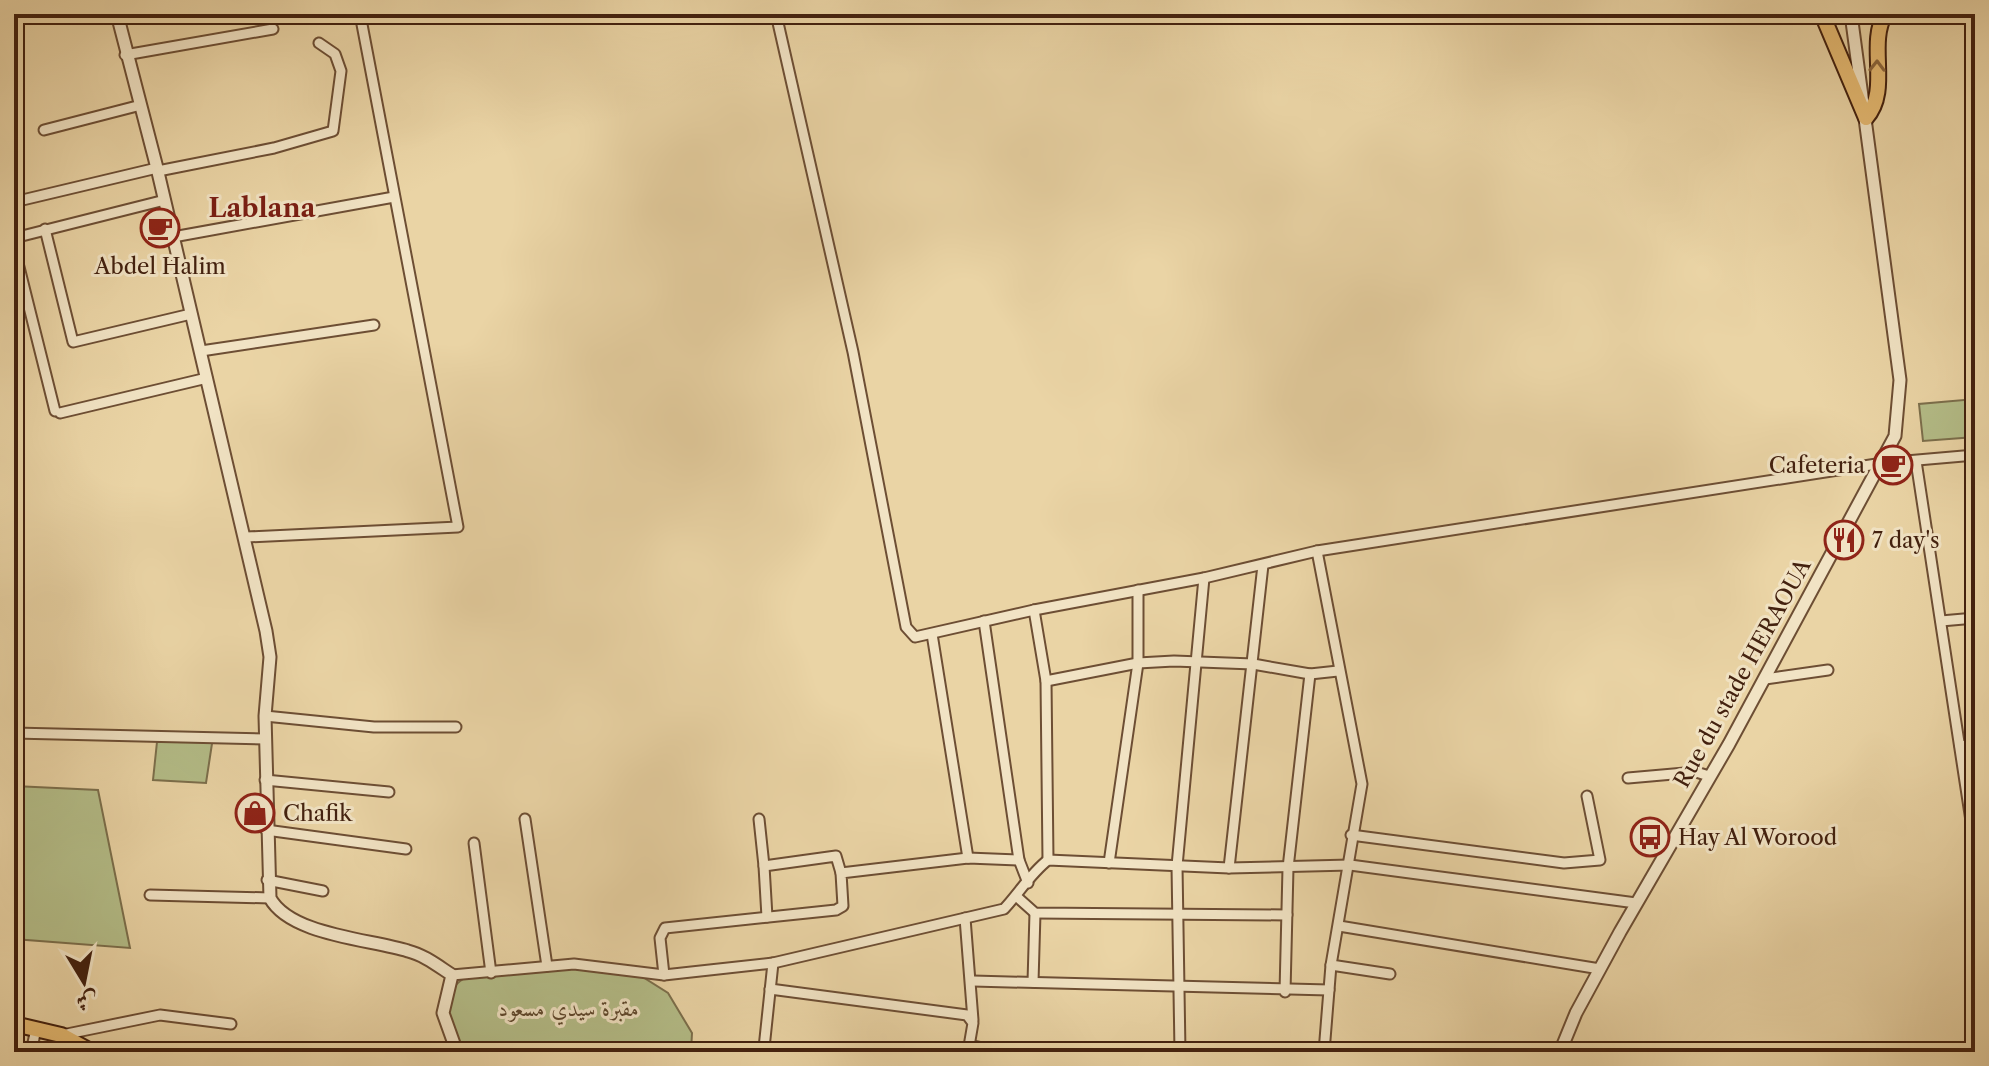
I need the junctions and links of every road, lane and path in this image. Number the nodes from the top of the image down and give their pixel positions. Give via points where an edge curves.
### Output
1 (140, 14) edge
2 (360, 14) edge
3 (776, 14) edge
4 (1822, 14) edge
5 (1851, 14) edge
6 (1885, 14) edge
7 (1962, 14) edge
8 (117, 16) edge
9 (1975, 19) edge
10 (273, 29) dead end
11 (319, 43) dead end
12 (125, 55) junction
13 (141, 105) junction
14 (1866, 118) junction
15 (44, 130) dead end
16 (158, 170) junction
17 (394, 197) junction
18 (165, 200) junction
19 (14, 202) edge
20 (45, 229) junction
21 (173, 237) junction
22 (14, 238) edge
23 (14, 247) edge
24 (191, 314) junction
25 (374, 325) dead end
26 (201, 351) junction
27 (207, 378) junction
28 (1975, 455) edge
29 (1916, 461) junction
30 (1883, 463) junction
31 (247, 537) junction
32 (1317, 551) junction
33 (1263, 565) junction
34 (1204, 578) junction
35 (1138, 590) junction
36 (1034, 610) junction
37 (1975, 618) edge
38 (984, 621) junction
39 (1941, 621) junction
40 (932, 634) junction
41 (1194, 662) junction
42 (1138, 663) junction
43 (1253, 664) junction
44 (1828, 670) dead end
45 (1338, 671) junction
46 (1310, 674) junction
47 (1765, 679) junction
48 (1046, 681) junction
49 (265, 716) junction
50 (456, 727) dead end
51 (14, 733) edge
52 (266, 739) junction
53 (1975, 744) edge
54 (1960, 746) junction
55 (1709, 776) junction
56 (1628, 778) dead end
57 (265, 780) junction
58 (389, 792) dead end
59 (1587, 796) dead end
60 (525, 819) dead end
61 (759, 819) dead end
62 (266, 830) junction
63 (1351, 835) junction
64 (474, 843) dead end
65 (1975, 847) edge
66 (406, 849) dead end
67 (968, 858) junction
68 (1019, 860) junction
69 (1048, 860) junction
70 (1109, 863) junction
71 (1350, 865) junction
72 (764, 866) junction
73 (1177, 866) junction
74 (1229, 868) junction
75 (1288, 868) junction
76 (841, 873) junction
77 (267, 880) junction
78 (1028, 883) junction
79 (323, 891) dead end
80 (150, 895) dead end
81 (1016, 896) junction
82 (270, 898) junction
83 (1636, 903) junction
84 (1035, 913) junction
85 (1178, 914) junction
86 (1287, 915) junction
87 (767, 917) junction
88 (965, 918) junction
89 (1339, 926) junction
90 (773, 963) junction
91 (1331, 965) junction
92 (547, 966) junction
93 (1600, 969) junction
94 (491, 973) junction
95 (1390, 974) dead end
96 (452, 975) junction
97 (664, 975) junction
98 (973, 981) dead end
99 (1033, 982) junction
100 (1179, 986) junction
101 (770, 989) junction
102 (1285, 990) junction
103 (1329, 990) junction
104 (973, 1023) junction
105 (14, 1024) edge
106 (231, 1024) dead end
107 (36, 1029) junction
108 (61, 1035) junction
109 (968, 1048) edge
110 (31, 1052) edge
111 (92, 1052) edge
112 (457, 1052) edge
113 (802, 1052) edge
114 (1001, 1052) edge
115 (1180, 1052) edge
116 (1324, 1052) edge
117 (1560, 1052) edge

1 - 8 street
2 - 17 street
3 - 40 street via 853,352 906,627 915,637
4 - 14 main road
5 - 14 street, Rue du stade HERAOUA
14 -> 6 main road via 1876,97 1878,31
7 - 9 main road
8 - 12 street
10 - 12 street
11 - 16 street via 335,54 341,71 333,131
12 - 13 street
13 - 15 street
13 - 16 street
14 - 30 street, Rue du stade HERAOUA via 1900,380 1895,436
16 - 18 street
16 - 19 street
17 - 21 street
17 - 31 street via 458,527
18 - 20 street
18 - 21 street
20 - 22 street
20 - 24 street via 73,342
21 - 24 street
23 - 27 street via 57,412
24 - 26 street
25 - 26 street
26 - 27 street
27 - 31 street
28 - 29 street
29 - 30 street
29 - 39 street
30 - 32 street
30 - 47 street, Rue du stade HERAOUA
31 - 49 street via 270,657
32 - 33 street
32 - 45 street
33 - 34 street
33 - 43 street
34 - 35 street
34 - 41 street
35 - 36 street
35 - 42 street
36 - 38 street
36 - 48 street
37 - 39 street
38 - 40 street
38 - 68 street
39 - 54 street
40 - 67 street
41 - 42 street
41 - 43 street
41 - 73 street
42 - 48 street
42 - 70 street
43 - 46 street
43 - 74 street
44 - 47 street
45 - 46 street
45 - 63 street via 1362,784
46 - 75 street
47 - 55 street, Rue du stade HERAOUA
48 - 69 street
49 - 50 street via 374,727
49 - 52 street
51 - 52 street
52 - 57 street
53 - 54 street
54 - 65 street
55 - 56 street via 1696,772
55 - 83 street, Rue du stade HERAOUA
57 - 58 street
57 - 62 street
59 - 63 street via 1600,860 1564,863
60 - 92 street
61 - 72 street
62 - 66 street
62 - 77 street
63 - 71 street
64 - 94 street
67 - 68 street
67 - 76 street
68 - 78 street
69 - 70 street
69 - 78 street via 1034,870
70 - 73 street
71 - 75 street
71 - 83 street
71 - 89 street
72 - 76 street via 836,856
72 - 87 street
73 - 74 street
73 - 85 street
74 - 75 street
75 - 86 street
76 - 87 street via 841,908
77 - 79 street
77 - 82 street
78 - 81 street
80 - 82 street
81 - 84 street
81 - 88 street via 1004,909
82 - 96 street via 277,912 300,924 412,952
83 - 93 street, Rue du stade HERAOUA
84 - 85 street
84 - 99 street
85 - 86 street
85 - 100 street
86 - 102 street
87 - 97 street via 665,928 660,938
88 - 90 street
88 - 104 street
89 - 91 street
89 - 93 street
90 - 97 street
90 - 101 street
91 - 95 street
91 - 103 street
92 - 94 street
92 - 97 street via 574,964
93 - 117 street, Rue du stade HERAOUA
94 - 96 street
96 - 112 street via 443,1013
98 - 99 street
99 - 100 street
100 - 102 street
100 - 115 street
101 - 104 street via 967,1015
101 - 113 street via 764,1048
102 - 103 street
103 - 116 street
104 - 109 street
105 - 107 main road
106 - 108 street via 160,1015
107 - 108 main road
107 - 110 street
108 - 111 main road
109 - 114 street

